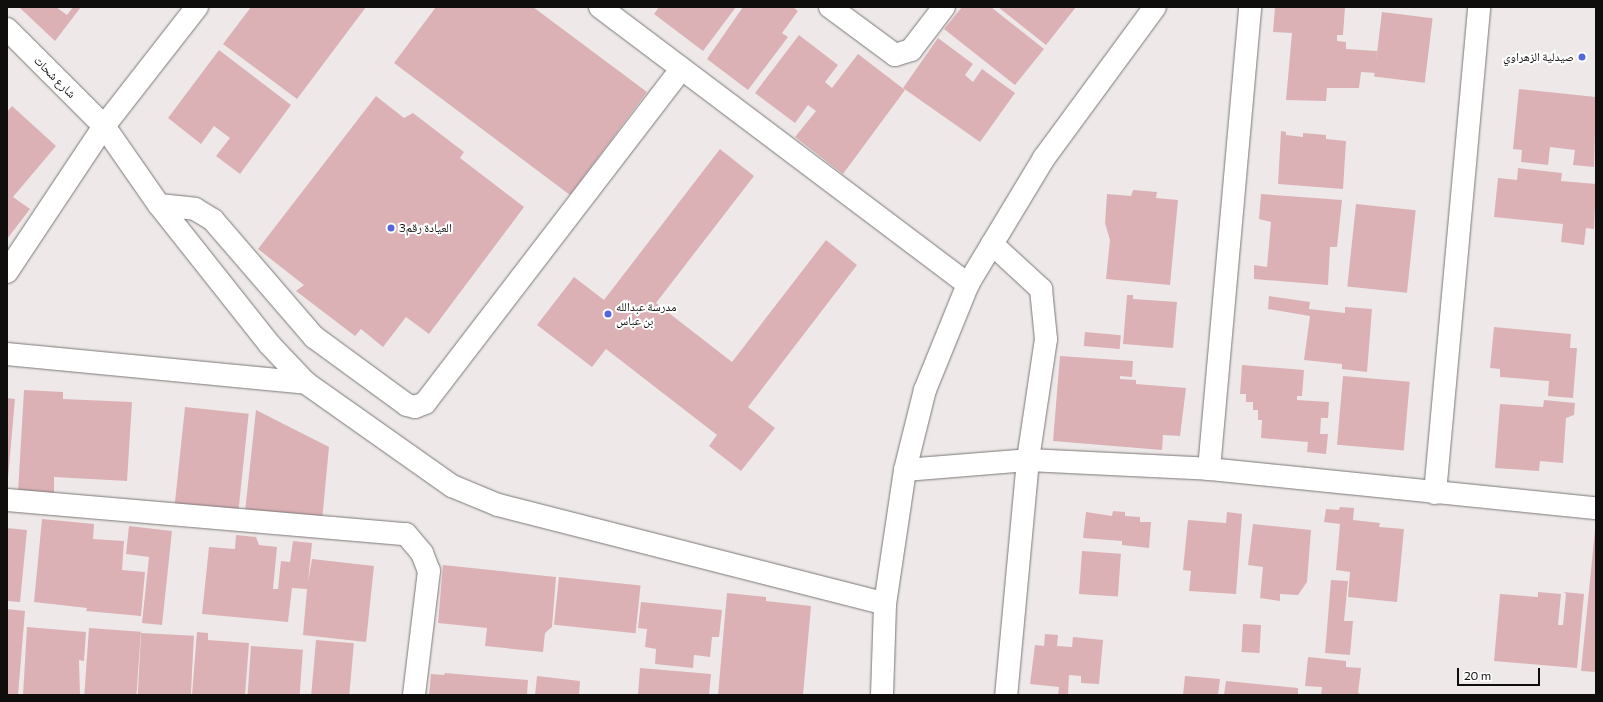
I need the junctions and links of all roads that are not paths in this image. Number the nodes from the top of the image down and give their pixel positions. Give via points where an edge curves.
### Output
1 (196, 7) edge
2 (600, 7) edge
3 (830, 7) edge
4 (944, 7) edge
5 (1155, 7) edge
6 (1250, 7) edge
7 (1479, 7) edge
8 (7, 29) edge
9 (681, 69) junction
10 (104, 126) junction
11 (159, 205) junction
12 (992, 244) junction
13 (7, 272) edge
14 (968, 284) junction
15 (7, 354) edge
16 (306, 383) junction
17 (1028, 460) junction
18 (1209, 469) junction
19 (905, 470) junction
20 (1435, 493) junction
21 (7, 500) edge
22 (1596, 508) edge
23 (885, 604) junction
24 (414, 695) edge
25 (882, 695) edge
26 (1006, 695) edge

1 - 10 street
2 - 9 street
3 - 4 street via 895,55 911,50
5 - 12 street via 1044,158
6 - 18 street
7 - 20 street
8 - 10 street, شارع شحات
9 - 11 street via 425,403 415,408 407,405 314,337 213,220 195,210
9 - 14 street
10 - 11 street, شارع شحات
10 - 13 street
11 - 16 street, شارع شحات via 270,345
12 - 14 street
12 - 17 street via 1041,288 1046,339
14 - 19 street via 925,390
15 - 16 street
16 - 23 street, شارع شحات via 452,486 498,505
17 - 18 street
17 - 19 street
17 - 26 street
18 - 20 street
19 - 23 street
20 - 22 street
21 - 24 street via 406,534 422,553 428,571
23 - 25 street

